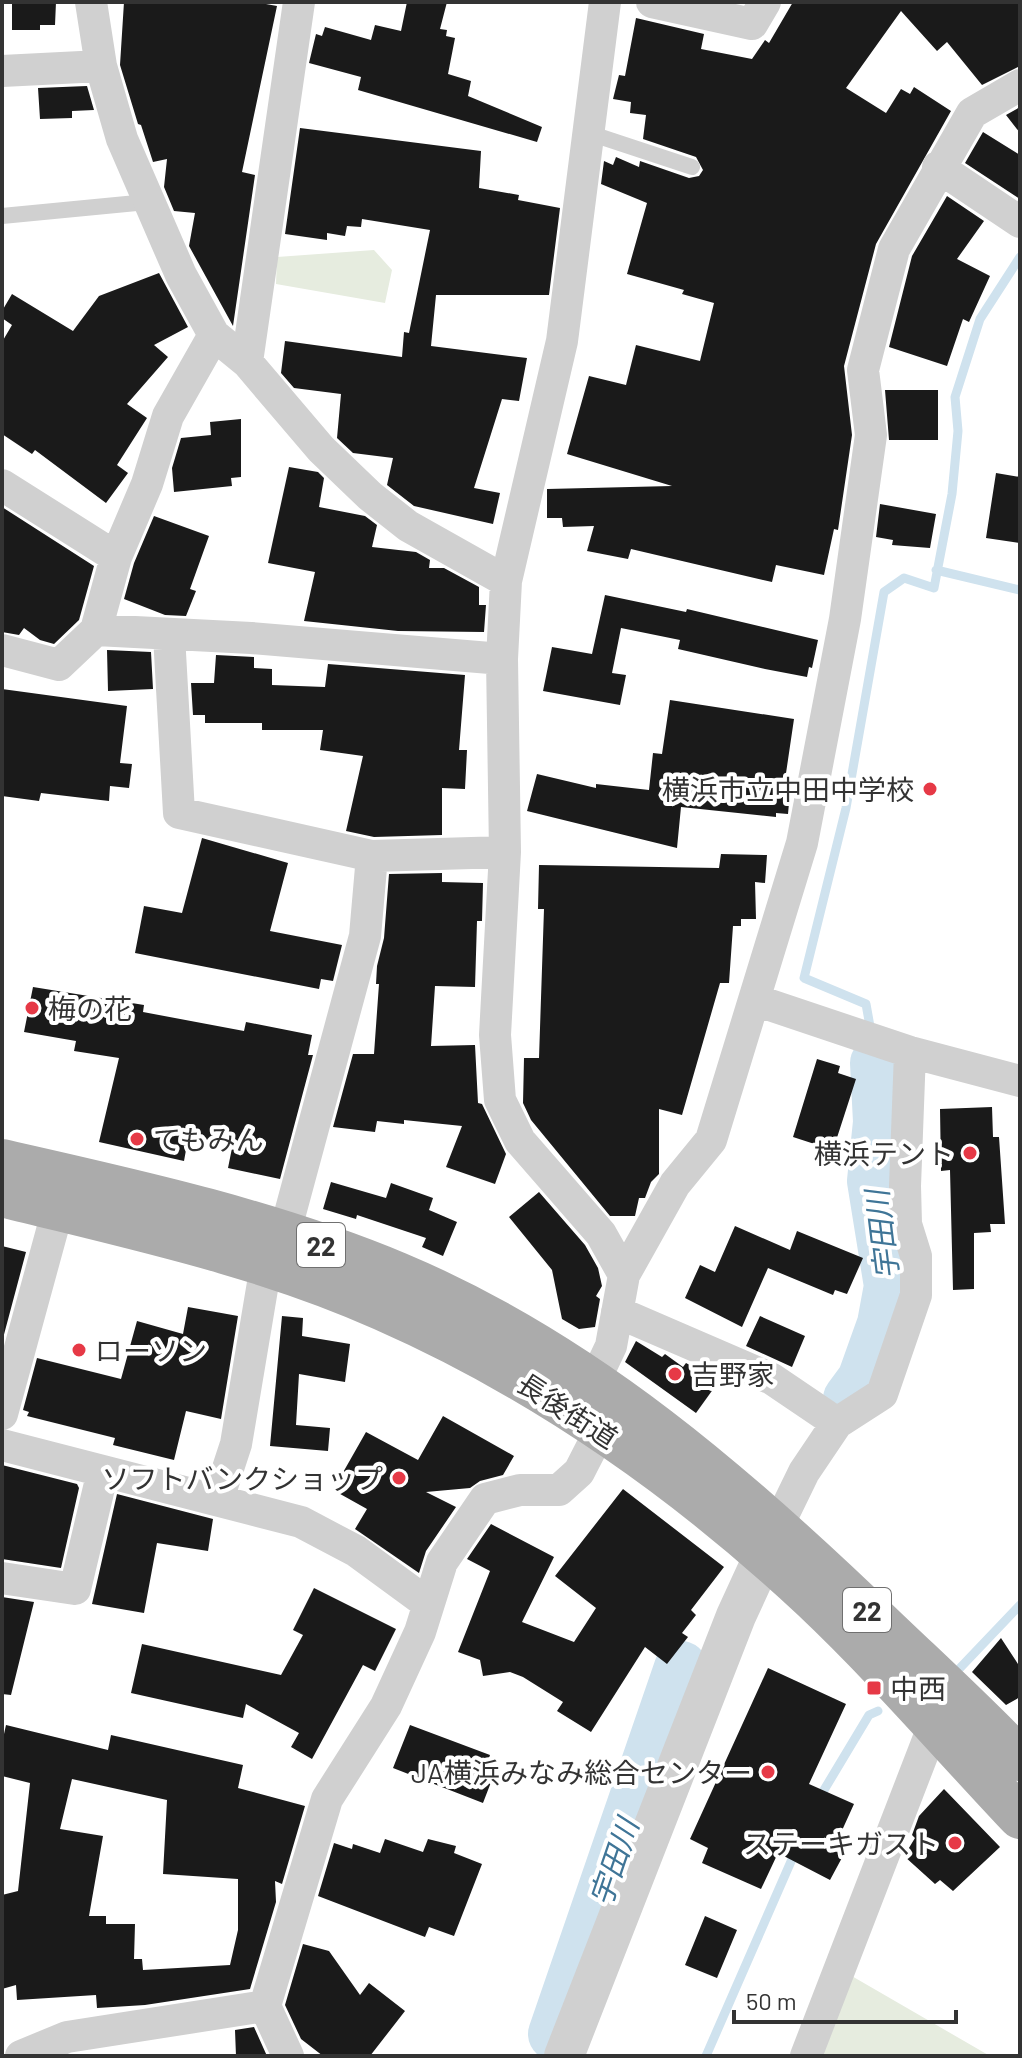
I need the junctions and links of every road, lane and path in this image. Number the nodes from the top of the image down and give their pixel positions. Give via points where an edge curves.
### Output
1 (91, 2) edge
2 (299, 2) edge
3 (605, 2) edge
4 (652, 2) edge
5 (765, 2) edge
6 (101, 66) junction
7 (2, 71) edge
8 (1020, 85) edge
9 (586, 132) junction
10 (692, 167) dead end
11 (938, 167) junction
12 (147, 202) junction
13 (2, 216) edge
14 (1020, 222) edge
15 (214, 335) junction
16 (247, 362) junction
17 (2, 485) edge
18 (116, 557) junction
19 (506, 581) junction
20 (96, 630) junction
21 (169, 635) junction
22 (2, 650) edge
23 (502, 659) junction
24 (505, 852) junction
25 (372, 856) junction
26 (755, 1000) junction
27 (910, 1052) junction
28 (1020, 1081) edge
29 (2, 1161) edge
30 (2, 1195) edge
31 (58, 1209) junction
32 (275, 1248) junction
33 (624, 1275) junction
34 (617, 1312) junction
35 (594, 1382) junction
36 (2, 1414) edge
37 (837, 1423) junction
38 (601, 1429) junction
39 (2, 1445) edge
40 (103, 1471) junction
41 (218, 1499) junction
42 (771, 1539) junction
43 (2, 1578) edge
44 (427, 1603) junction
45 (935, 1722) junction
46 (1014, 1745) edge
47 (1020, 1817) edge
48 (265, 2006) junction
49 (21, 2056) edge
50 (288, 2056) edge
51 (564, 2056) edge
52 (806, 2056) edge

1 - 6 street
2 - 16 street
3 - 9 street
4 - 5 street via 752,24
6 - 7 street
6 - 12 street
8 - 11 street via 972,113
9 - 10 lane
9 - 19 street via 562,341
11 - 14 street
11 - 26 street via 894,249 863,370 871,435 845,619 802,843
12 - 13 lane
12 - 15 street
15 - 16 street
15 - 18 street via 168,416
16 - 19 street via 321,449 370,496 408,526
17 - 18 street
18 - 20 street
19 - 23 street
20 - 21 street
20 - 22 street via 59,665
21 - 23 street
21 - 25 street via 179,813
23 - 24 street
24 - 25 street
24 - 33 street via 495,1035 500,1100 520,1141 601,1234
25 - 32 street via 365,936
26 - 27 street
26 - 33 street via 711,1140 675,1184
27 - 28 street
27 - 37 street via 905,1186 916,1295 882,1394
29 - 32 main road, 長後街道 / 22
30 - 31 main road, 長後街道 / 22
31 - 32 main road, 長後街道 / 22
31 - 36 street
32 - 35 main road, 長後街道 / 22 via 398,1274 491,1319
32 - 38 main road, 長後街道 / 22 via 478,1354
32 - 41 street via 236,1444
33 - 34 street
34 - 35 street via 611,1346
34 - 37 street via 772,1379
35 - 42 main road, 長後街道 / 22 via 688,1450
37 - 42 street via 804,1472
38 - 42 main road, 長後街道 / 22
38 - 44 street via 579,1472 559,1490 520,1490 485,1499 442,1562
39 - 40 street
40 - 41 street
40 - 43 street via 75,1589
41 - 44 street via 332,1536
42 - 45 main road, 長後街道 / 22
42 - 46 main road, 長後街道 / 22
42 - 51 street
44 - 48 street via 420,1632 386,1706 327,1799
45 - 47 main road, 長後街道 / 22
45 - 52 street
48 - 49 street via 67,2037
48 - 50 street

